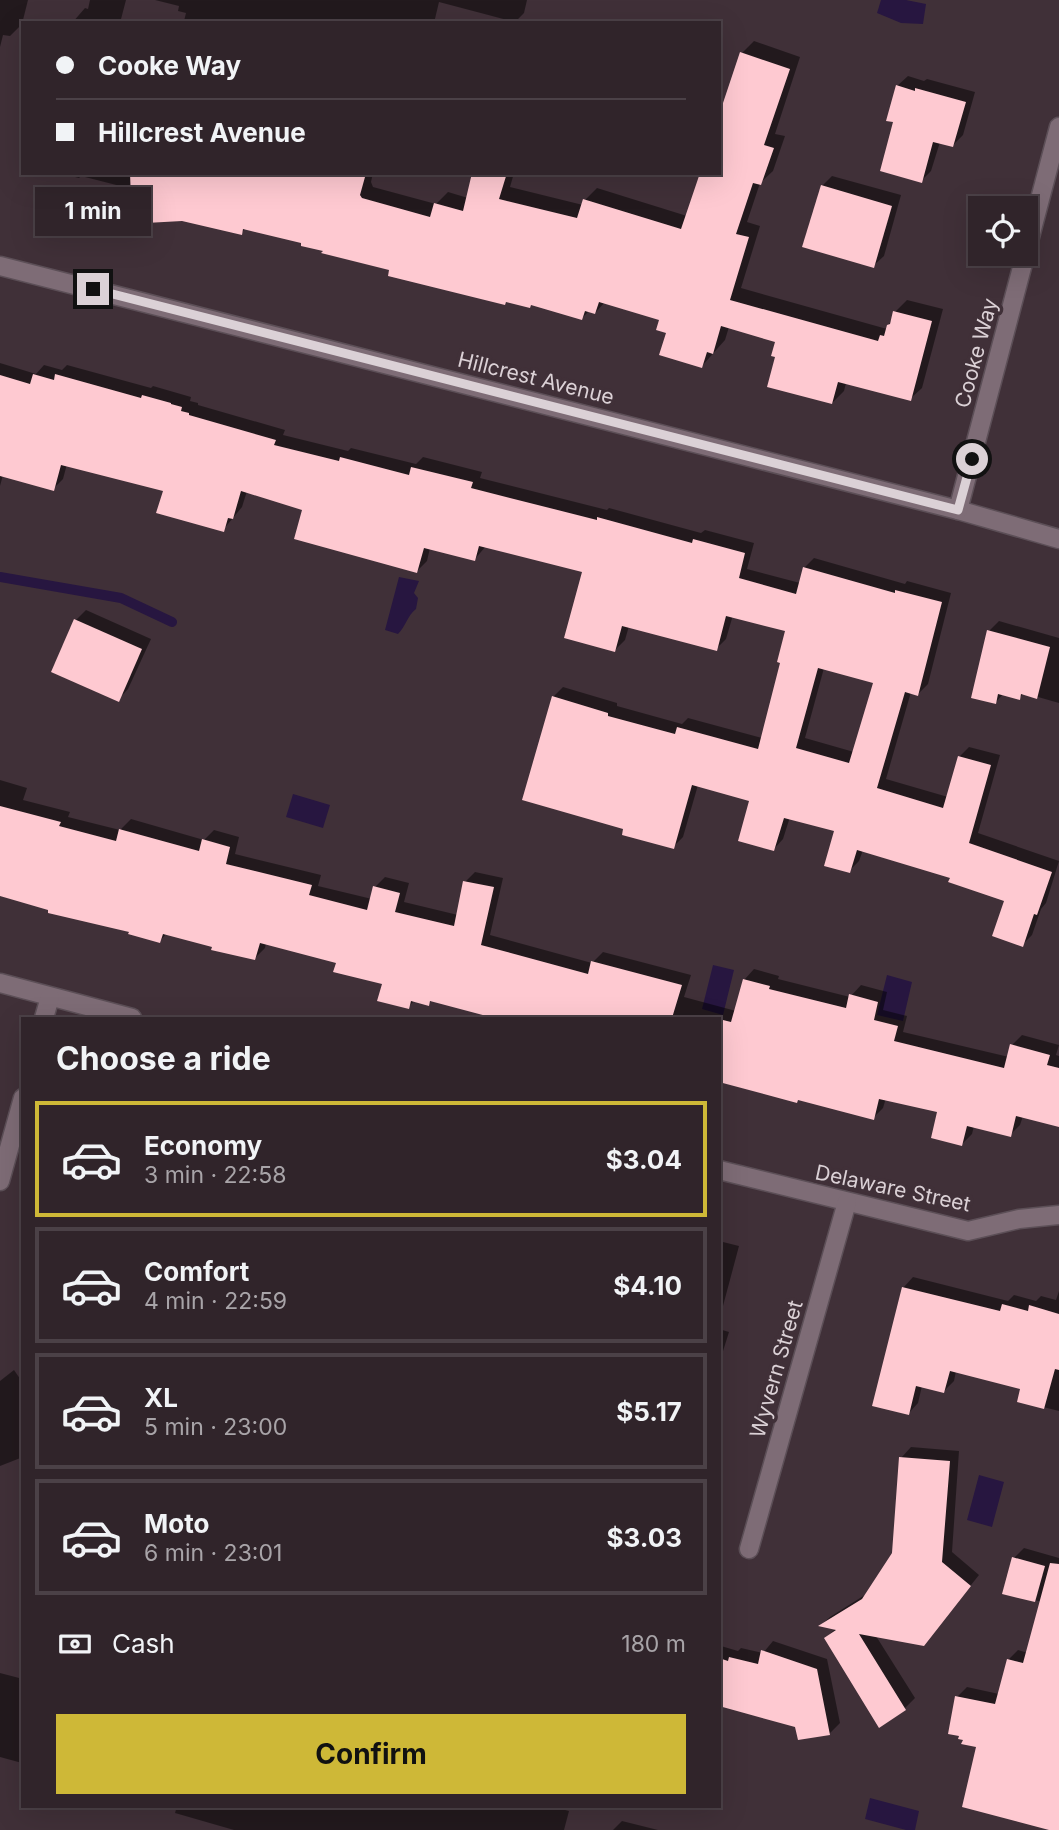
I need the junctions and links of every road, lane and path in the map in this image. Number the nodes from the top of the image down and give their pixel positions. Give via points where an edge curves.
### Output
1 (1059, 127) edge
2 (0, 266) edge
3 (958, 510) junction
4 (1059, 539) edge
5 (0, 983) edge
6 (50, 997) junction
7 (44, 1017) edge
8 (128, 1017) edge
9 (21, 1105) edge
10 (721, 1170) edge
11 (0, 1181) edge
12 (848, 1202) junction
13 (1059, 1215) edge
14 (749, 1549) dead end

1 - 3 street, Cooke Way
2 - 3 street, Hillcrest Avenue
3 - 4 street, Hillcrest Avenue
5 - 6 street
6 - 7 street
6 - 8 street
9 - 11 street
10 - 12 street, Delaware Street
12 - 13 street, Delaware Street via 968,1231
12 - 14 street, Wyvern Street

